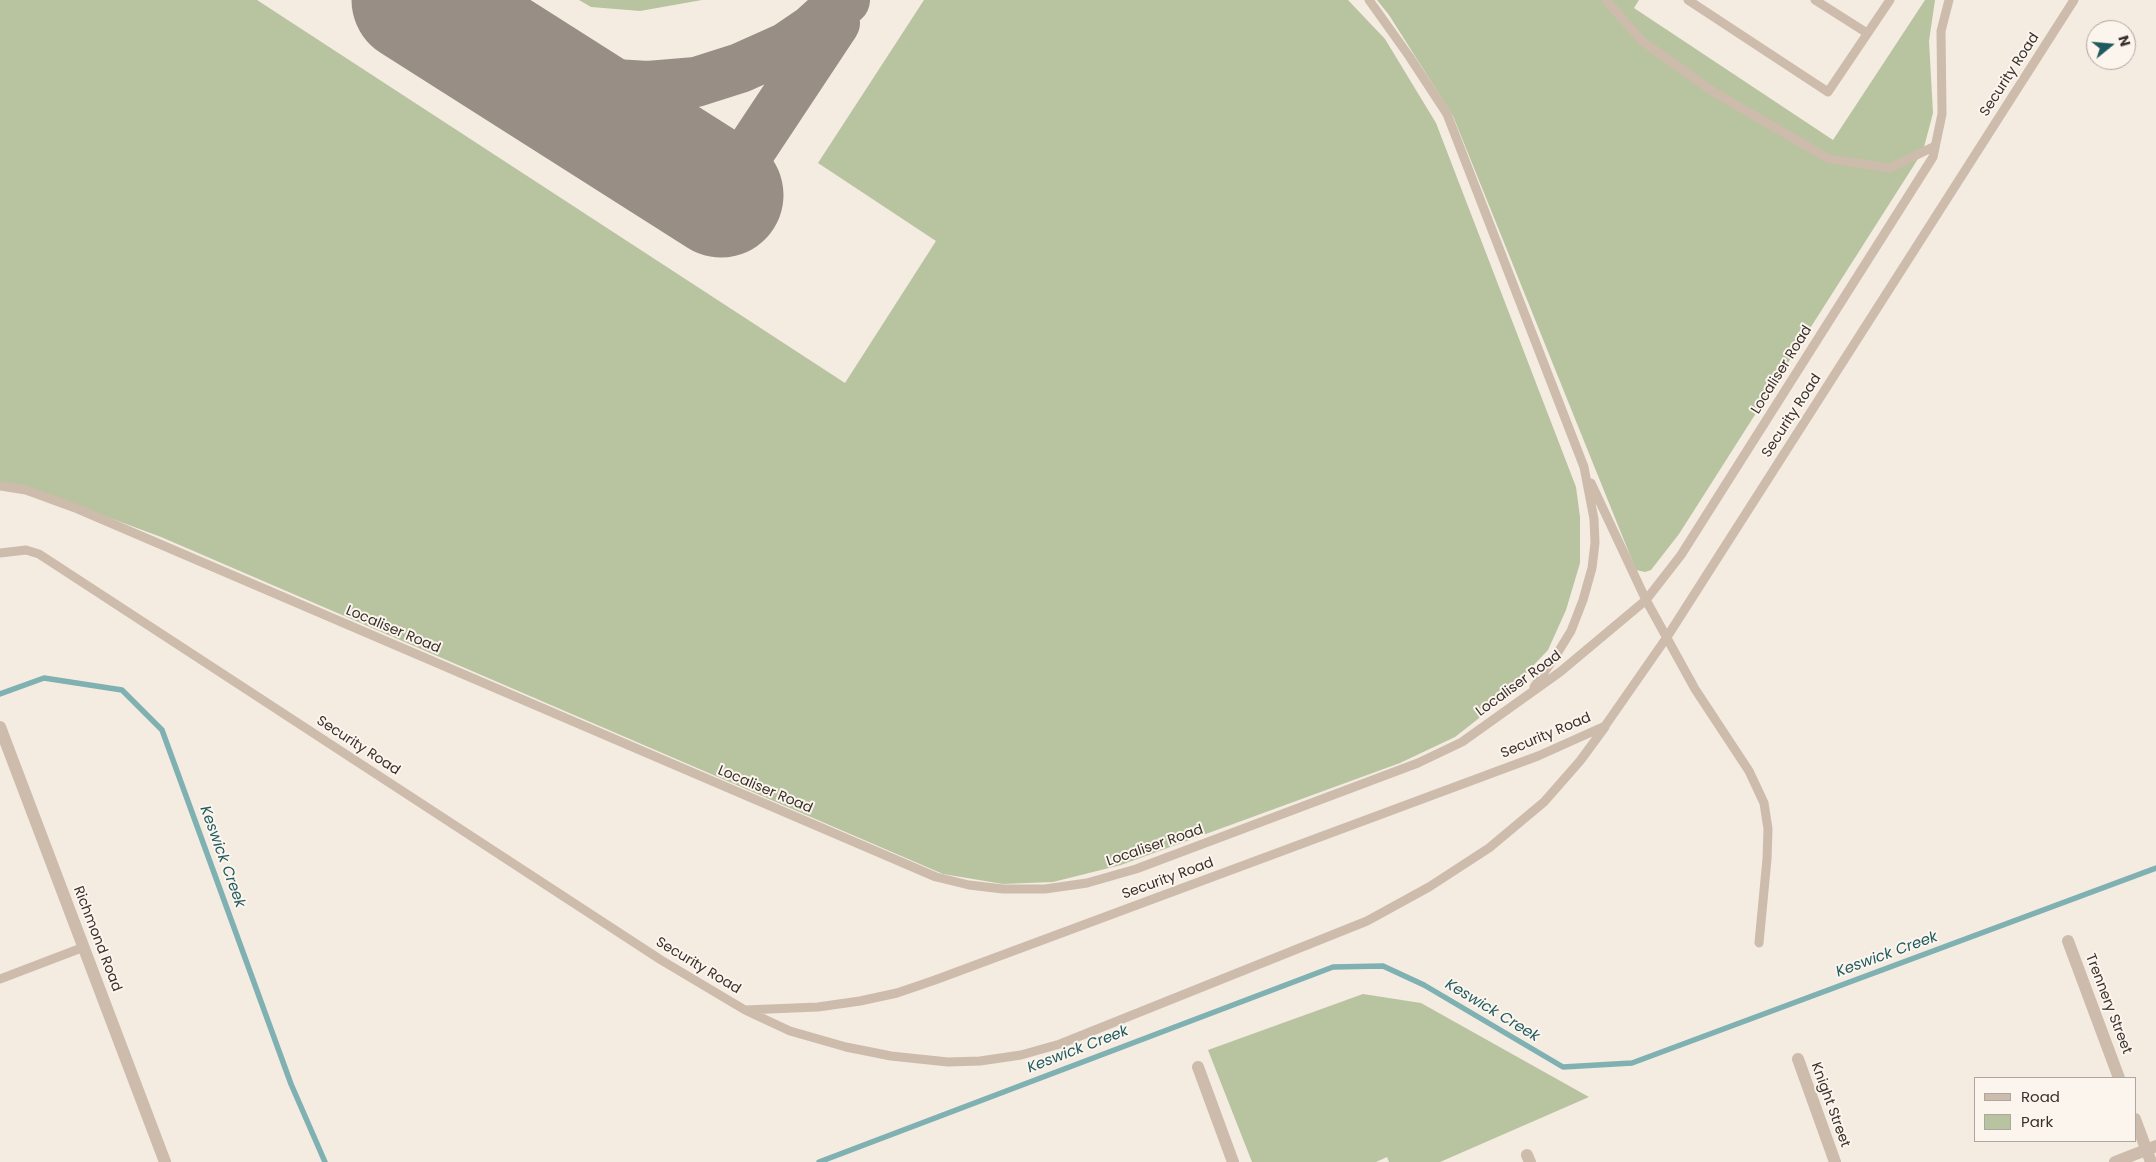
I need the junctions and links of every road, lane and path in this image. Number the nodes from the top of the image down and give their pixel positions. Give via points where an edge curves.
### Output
1 (1369, 0) edge
2 (1606, 0) edge
3 (1688, 0) edge
4 (1815, 0) edge
5 (1890, 0) edge
6 (1949, 0) edge
7 (2074, 0) edge
8 (1867, 33) junction
9 (1935, 146) junction
10 (1584, 467) junction
11 (0, 486) edge
12 (0, 553) edge
13 (1646, 600) junction
14 (1667, 637) junction
15 (1530, 692) junction
16 (1605, 726) junction
17 (0, 727) edge
18 (2068, 941) dead end
19 (1759, 943) dead end
20 (84, 947) junction
21 (0, 978) edge
22 (745, 1010) junction
23 (1798, 1059) dead end
24 (1198, 1067) dead end
25 (2120, 1077) edge
26 (2136, 1121) edge
27 (2151, 1153) edge
28 (165, 1162) edge
29 (1233, 1162) edge
30 (1835, 1162) edge
31 (2115, 1162) edge

1 - 10 lane via 1447,114
2 - 9 lane via 1642,42 1712,91 1829,159 1890,168
3 - 8 lane via 1828,92
4 - 8 lane
5 - 8 lane
6 - 9 lane, Localiser Road via 1941,31 1942,114
7 - 14 lane, Security Road
9 - 13 lane, Localiser Road via 1933,157 1681,555
10 - 13 lane
10 - 15 lane via 1594,519 1592,568 1571,631
11 - 15 lane, Localiser Road via 26,490 78,509 881,855 936,877 969,885 1045,889 1087,883 1136,869 1418,763 1462,742
12 - 22 lane, Security Road via 26,550 39,554 660,960
13 - 14 lane
13 - 15 lane, Localiser Road via 1588,650
14 - 16 lane, Security Road
14 - 19 lane via 1695,689 1749,771 1764,803 1768,829 1767,859
16 - 22 lane, Security Road via 1538,756 935,980 860,1001 818,1007
16 - 22 lane via 1544,802 1489,848 1430,887 1367,921 1060,1044 1021,1055 980,1061 948,1062 891,1056 790,1031
17 - 20 street, Richmond Road
18 - 25 street, Trennery Street
20 - 21 lane
20 - 28 street, Richmond Road
23 - 30 street, Knight Street
24 - 29 street
26 - 27 street
27 - 31 street

